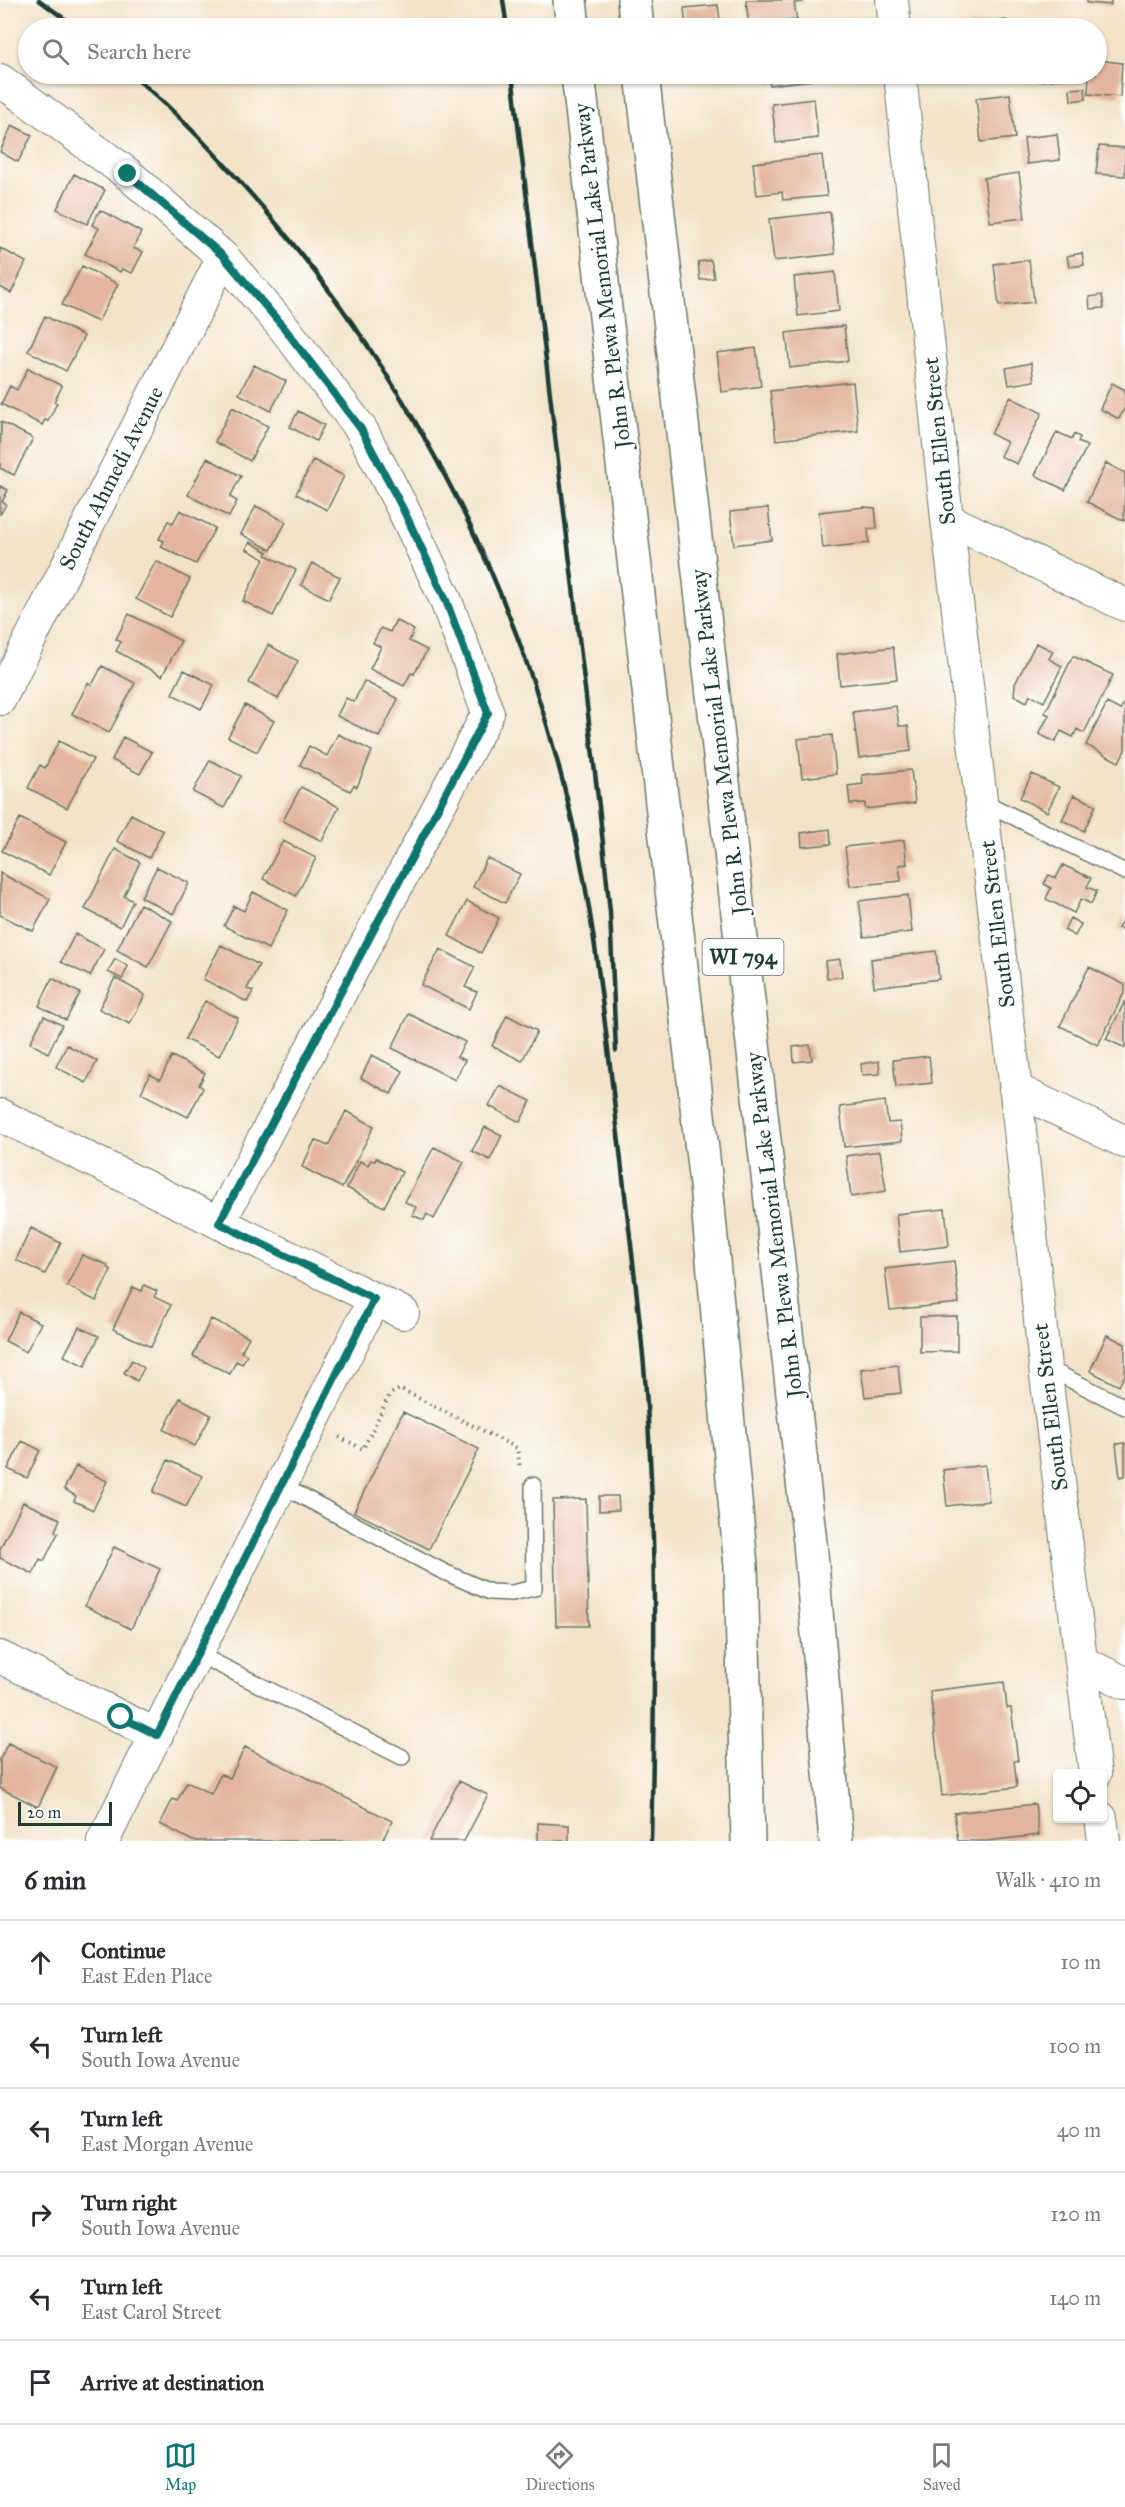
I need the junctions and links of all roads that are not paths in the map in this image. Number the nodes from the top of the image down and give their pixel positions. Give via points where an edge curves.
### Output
1 (570, 0) edge
2 (634, 0) edge
3 (892, 0) edge
4 (572, 18) edge
5 (636, 18) edge
6 (894, 18) edge
7 (0, 80) edge
8 (579, 84) edge
9 (643, 84) edge
10 (901, 84) edge
11 (223, 256) junction
12 (947, 519) junction
13 (1125, 605) edge
14 (0, 699) edge
15 (982, 801) junction
16 (1125, 872) edge
17 (1015, 1089) junction
18 (0, 1115) edge
19 (1125, 1143) edge
20 (219, 1223) junction
21 (374, 1299) junction
22 (403, 1313) dead end
23 (1045, 1367) junction
24 (1125, 1407) edge
25 (281, 1485) junction
26 (533, 1485) road end
27 (198, 1654) junction
28 (0, 1657) edge
29 (1082, 1662) junction
30 (1125, 1683) edge
31 (157, 1735) junction
32 (402, 1757) dead end
33 (1095, 1769) edge
34 (1102, 1823) edge
35 (103, 1841) edge
36 (748, 1841) edge
37 (836, 1841) edge
38 (1104, 1841) edge

1 - 4 main road
2 - 5 main road
3 - 6 street
7 - 11 street via 128,174
8 - 36 main road, John R. Plewa Memorial Lake Parkway / WI 794 via 706,1184 741,1566
9 - 37 main road, John R. Plewa Memorial Lake Parkway / WI 794 via 810,1542
10 - 12 street, South Ellen Street
11 - 14 street, South Ahmedi Avenue
11 - 20 street via 361,429 445,598 488,713
12 - 13 street
12 - 15 street, South Ellen Street
15 - 16 lane
15 - 17 street, South Ellen Street
17 - 19 street
17 - 23 street, South Ellen Street
18 - 20 street
20 - 21 street
21 - 22 street
21 - 25 street
23 - 24 lane
23 - 29 street, South Ellen Street
25 - 26 lane via 442,1571 490,1592 512,1593 534,1588
25 - 27 street
27 - 31 street
27 - 32 lane
28 - 31 street
29 - 30 street
29 - 33 street, South Ellen Street
31 - 35 street
34 - 38 street

